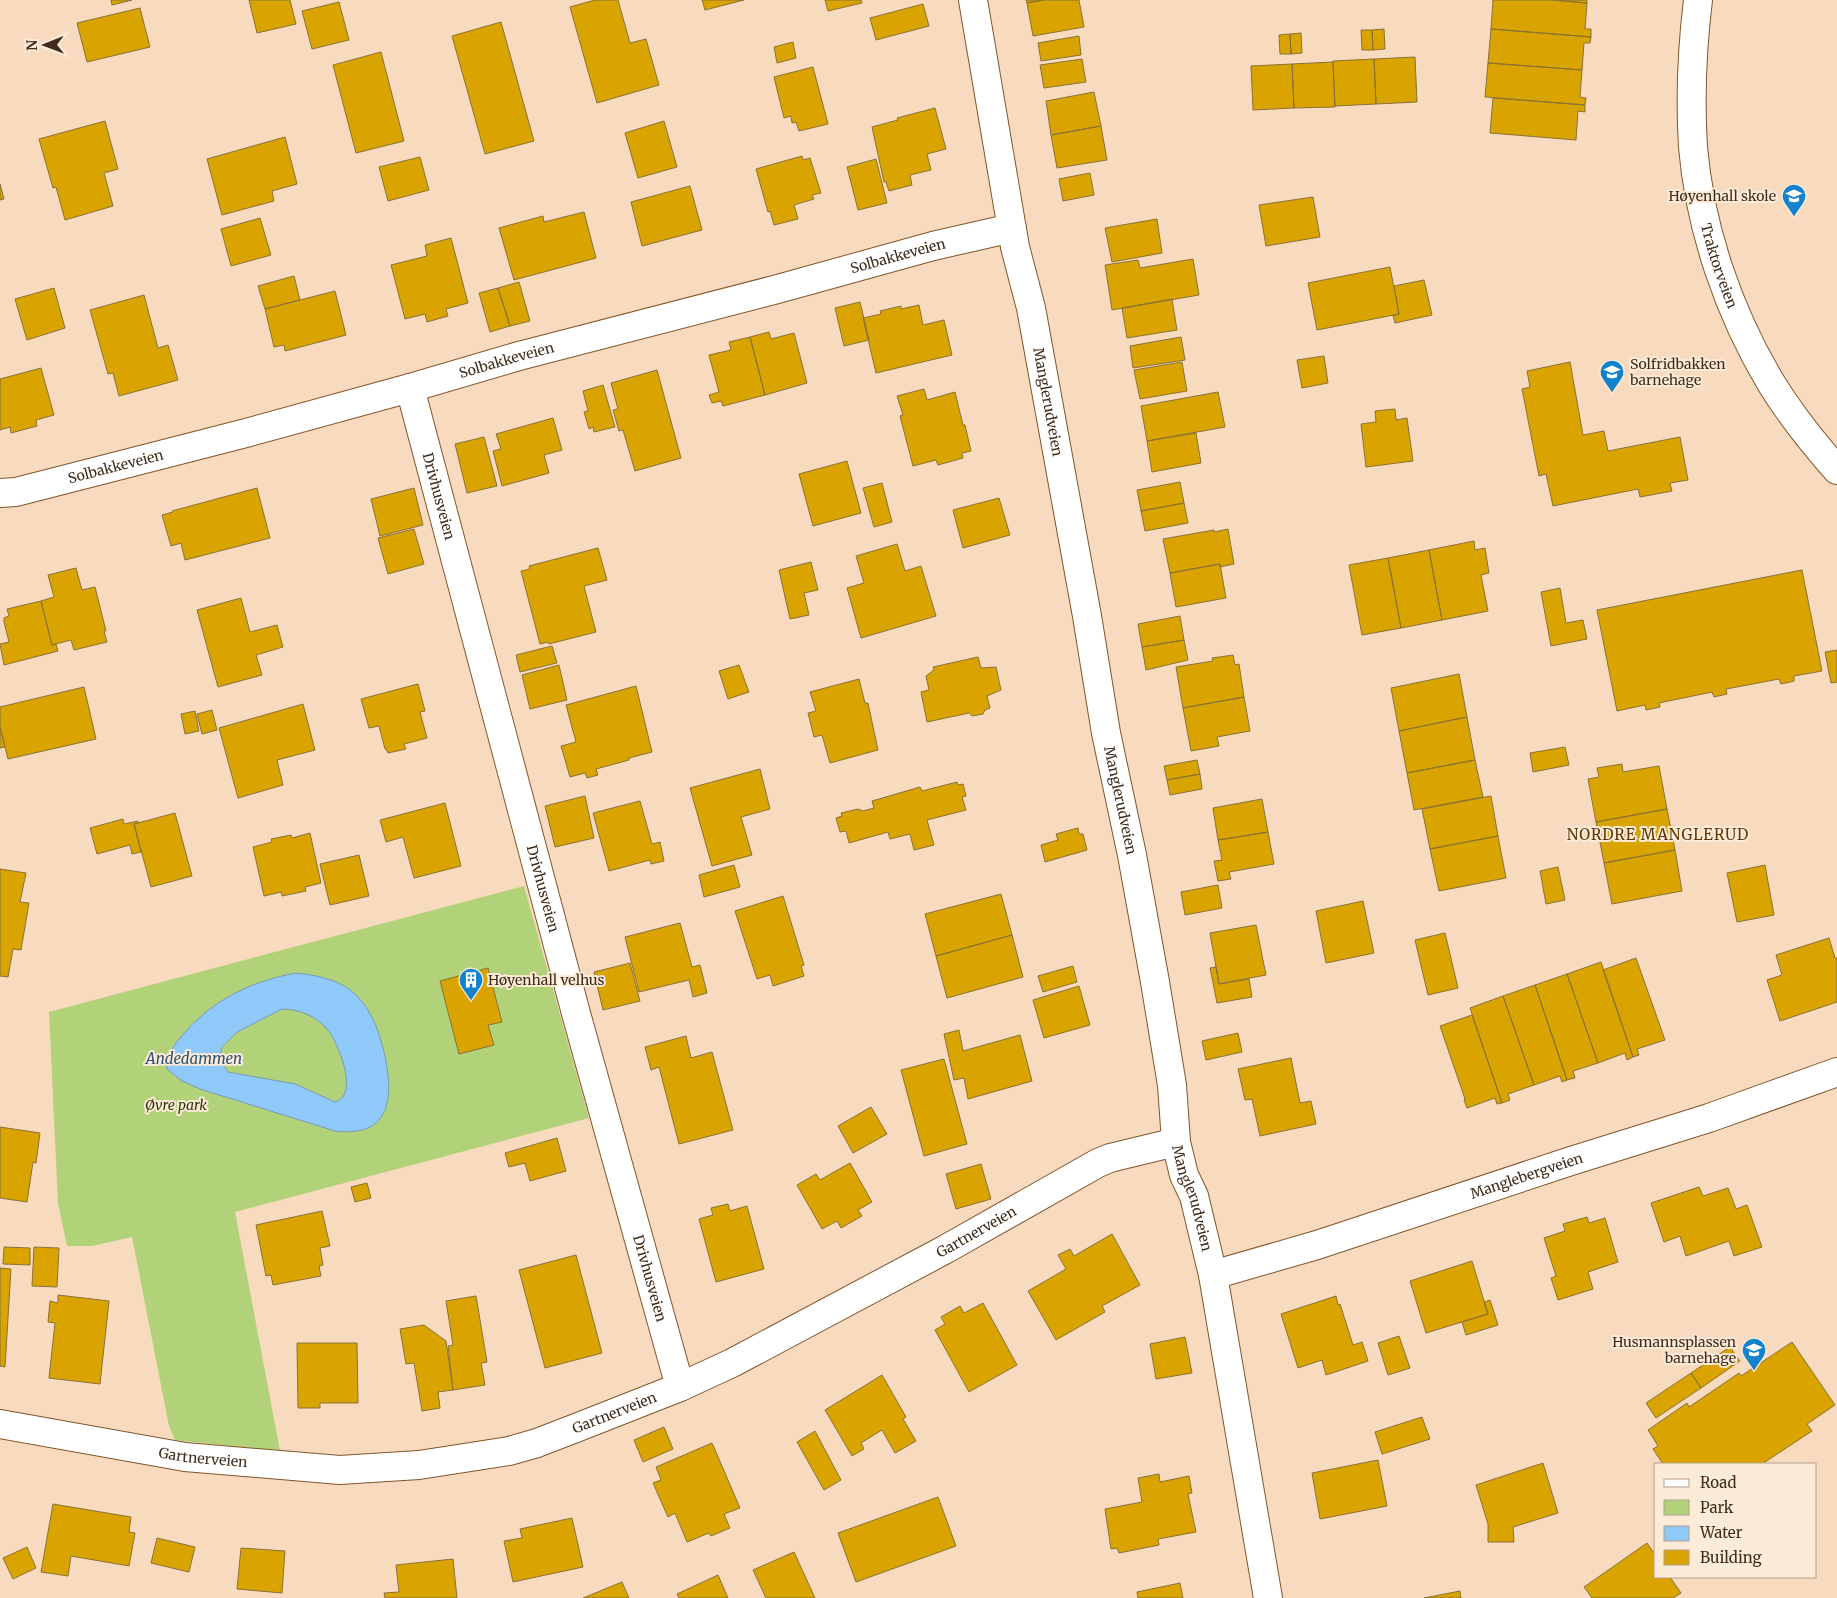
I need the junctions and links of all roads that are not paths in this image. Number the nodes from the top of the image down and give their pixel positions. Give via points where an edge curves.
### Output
1 (973, 0) edge
2 (1698, 0) edge
3 (1012, 228) junction
4 (410, 388) junction
5 (1837, 470) edge
6 (0, 493) edge
7 (1837, 1072) edge
8 (1176, 1142) junction
9 (1213, 1275) junction
10 (680, 1387) junction
11 (0, 1424) edge
12 (1268, 1598) edge

1 - 3 street, Manglerudveien
2 - 5 street, Traktorveien via 1691,90 1694,149 1703,213 1728,293 1751,348 1789,410
3 - 4 street, Solbakkeveien via 932,246
3 - 8 street, Manglerudveien via 1031,308 1106,733 1155,982 1172,1085
4 - 6 street, Solbakkeveien via 119,466 16,492
4 - 10 street, Drivhusveien via 577,1017
7 - 9 street, Manglebergveien via 1709,1118
8 - 9 street, Manglerudveien via 1184,1175 1194,1196
8 - 10 street, Gartnerveien via 1098,1163 802,1326
9 - 12 street, Manglerudveien
10 - 11 street, Gartnerveien via 562,1434 509,1451 380,1469 340,1470 185,1457

